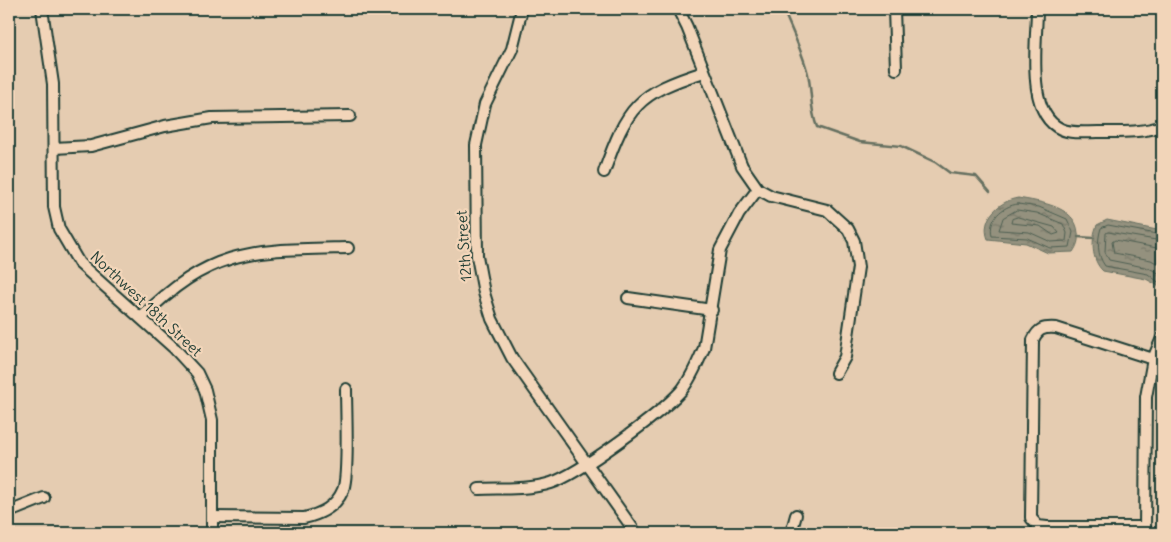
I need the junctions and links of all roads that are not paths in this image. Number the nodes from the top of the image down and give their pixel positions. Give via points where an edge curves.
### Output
1 (42, 9) edge
2 (522, 9) edge
3 (678, 9) edge
4 (894, 9) edge
5 (1037, 9) edge
6 (896, 69) dead end
7 (704, 72) junction
8 (350, 116) dead end
9 (1162, 126) edge
10 (54, 148) junction
11 (604, 172) dead end
12 (758, 189) junction
13 (348, 248) dead end
14 (628, 298) dead end
15 (712, 310) junction
16 (141, 318) junction
17 (1162, 338) edge
18 (1153, 359) junction
19 (836, 373) dead end
20 (346, 389) dead end
21 (586, 464) junction
22 (479, 489) dead end
23 (44, 498) dead end
24 (9, 512) edge
25 (796, 515) dead end
26 (212, 518) junction
27 (1145, 530) edge
28 (212, 533) edge
29 (636, 533) edge
30 (791, 533) edge

1 - 10 street, Northwest 18th Street via 53,84
2 - 21 street, 12th Street via 512,49 485,104 476,145 477,256 485,298 503,342
3 - 7 street
4 - 6 street
5 - 9 street via 1036,92 1044,116 1060,129 1078,132 1148,131
7 - 11 street via 654,91 640,102 620,130
7 - 12 street via 742,166
8 - 10 street via 212,118 166,126 91,146
10 - 16 street, Northwest 18th Street via 54,207 67,246 79,263
12 - 15 street via 738,214 720,250
12 - 19 street via 771,196 827,210 848,229 854,241 858,267 845,357
13 - 16 street via 274,250 226,259 185,279
14 - 15 street
15 - 21 street via 699,360 681,391 656,414
16 - 26 street, Northwest 18th Street via 186,360 205,390 212,420
17 - 18 street
18 - 27 street via 1146,397
18 - 27 street via 1056,328 1034,328 1032,526
20 - 26 street via 344,484 329,509 304,518
21 - 22 street via 561,479 540,486
21 - 29 street, 12th Street
23 - 24 street
25 - 30 street
26 - 28 street, Northwest 18th Street

